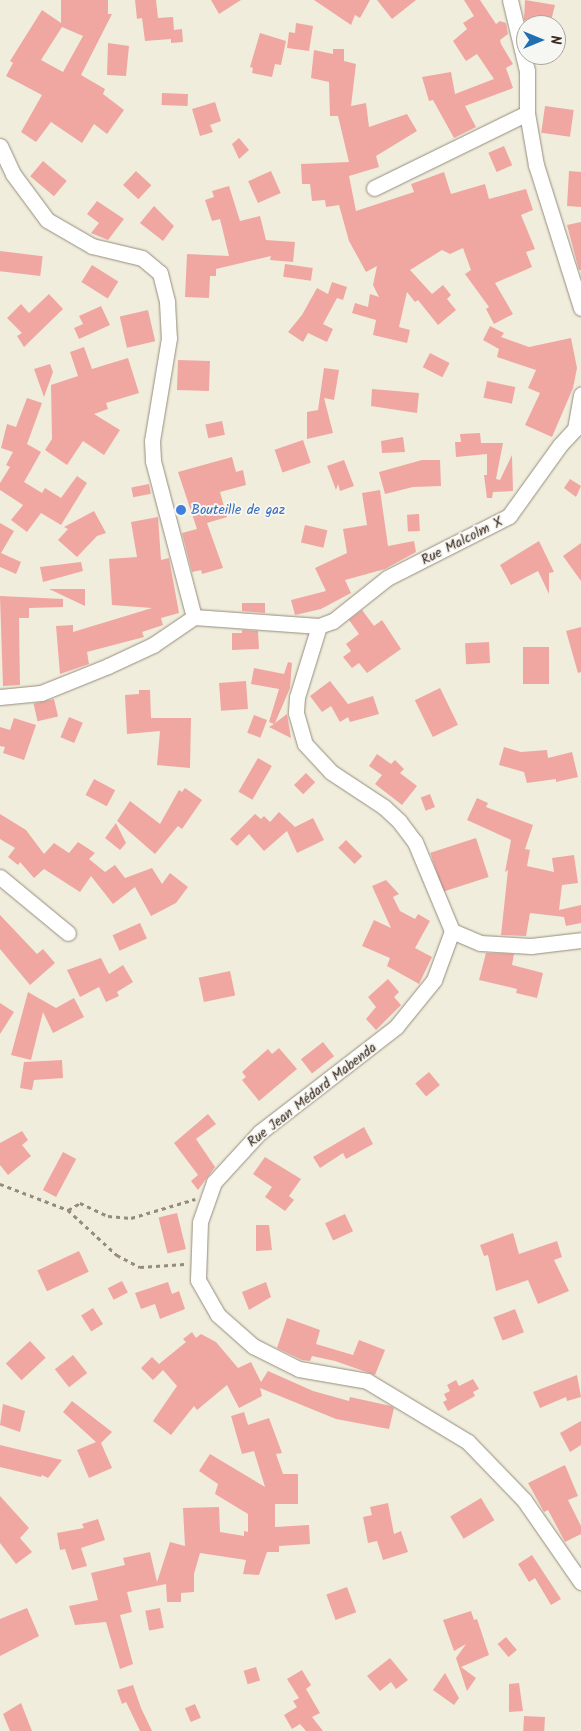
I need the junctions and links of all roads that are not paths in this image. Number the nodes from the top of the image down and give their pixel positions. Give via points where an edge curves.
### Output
1 (510, 0) edge
2 (527, 113) junction
3 (0, 146) edge
4 (374, 188) dead end
5 (581, 308) edge
6 (581, 394) edge
7 (578, 431) edge
8 (194, 617) junction
9 (319, 626) junction
10 (0, 697) edge
11 (0, 877) edge
12 (452, 931) junction
13 (68, 933) dead end
14 (581, 940) edge
15 (581, 1582) edge

1 - 2 street via 527,71
2 - 4 street
2 - 5 street via 542,190
3 - 8 street via 13,174 47,220 92,246 142,258 160,273 169,318 169,338 152,441 154,461
6 - 7 street, Rue Malcolm X
7 - 9 street, Rue Malcolm X via 560,445 510,516 387,578 333,621
8 - 9 street
8 - 10 street via 153,645 108,666 41,693
9 - 12 street via 297,697 296,713 305,744 315,759 384,807 404,828 415,842
11 - 13 street
12 - 14 street via 480,943 531,946
12 - 15 street, Rue Jean Médard Mabenda via 434,980 396,1027 260,1132 214,1182 200,1222 198,1280 218,1315 253,1346 300,1369 367,1380 468,1442 524,1500

